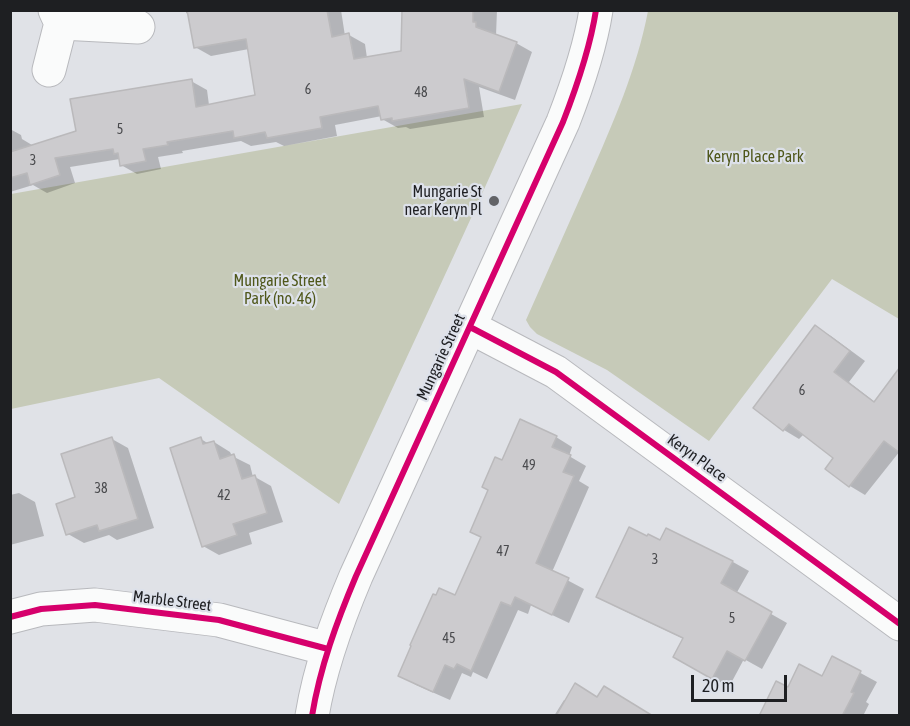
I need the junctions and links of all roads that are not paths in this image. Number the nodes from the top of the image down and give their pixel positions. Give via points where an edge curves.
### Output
1 (596, 10) edge
2 (58, 17) edge
3 (138, 27) dead end
4 (49, 70) dead end
5 (470, 327) junction
6 (10, 617) edge
7 (900, 624) edge
8 (328, 649) junction
9 (312, 716) edge

1 - 5 street, Mungarie Street via 577,86 563,122
2 - 3 street
2 - 4 street
5 - 7 street, Keryn Place via 556,372
5 - 8 street, Mungarie Street via 356,576
6 - 8 street, Marble Street via 41,609 95,605 219,620
8 - 9 street, Mungarie Street

